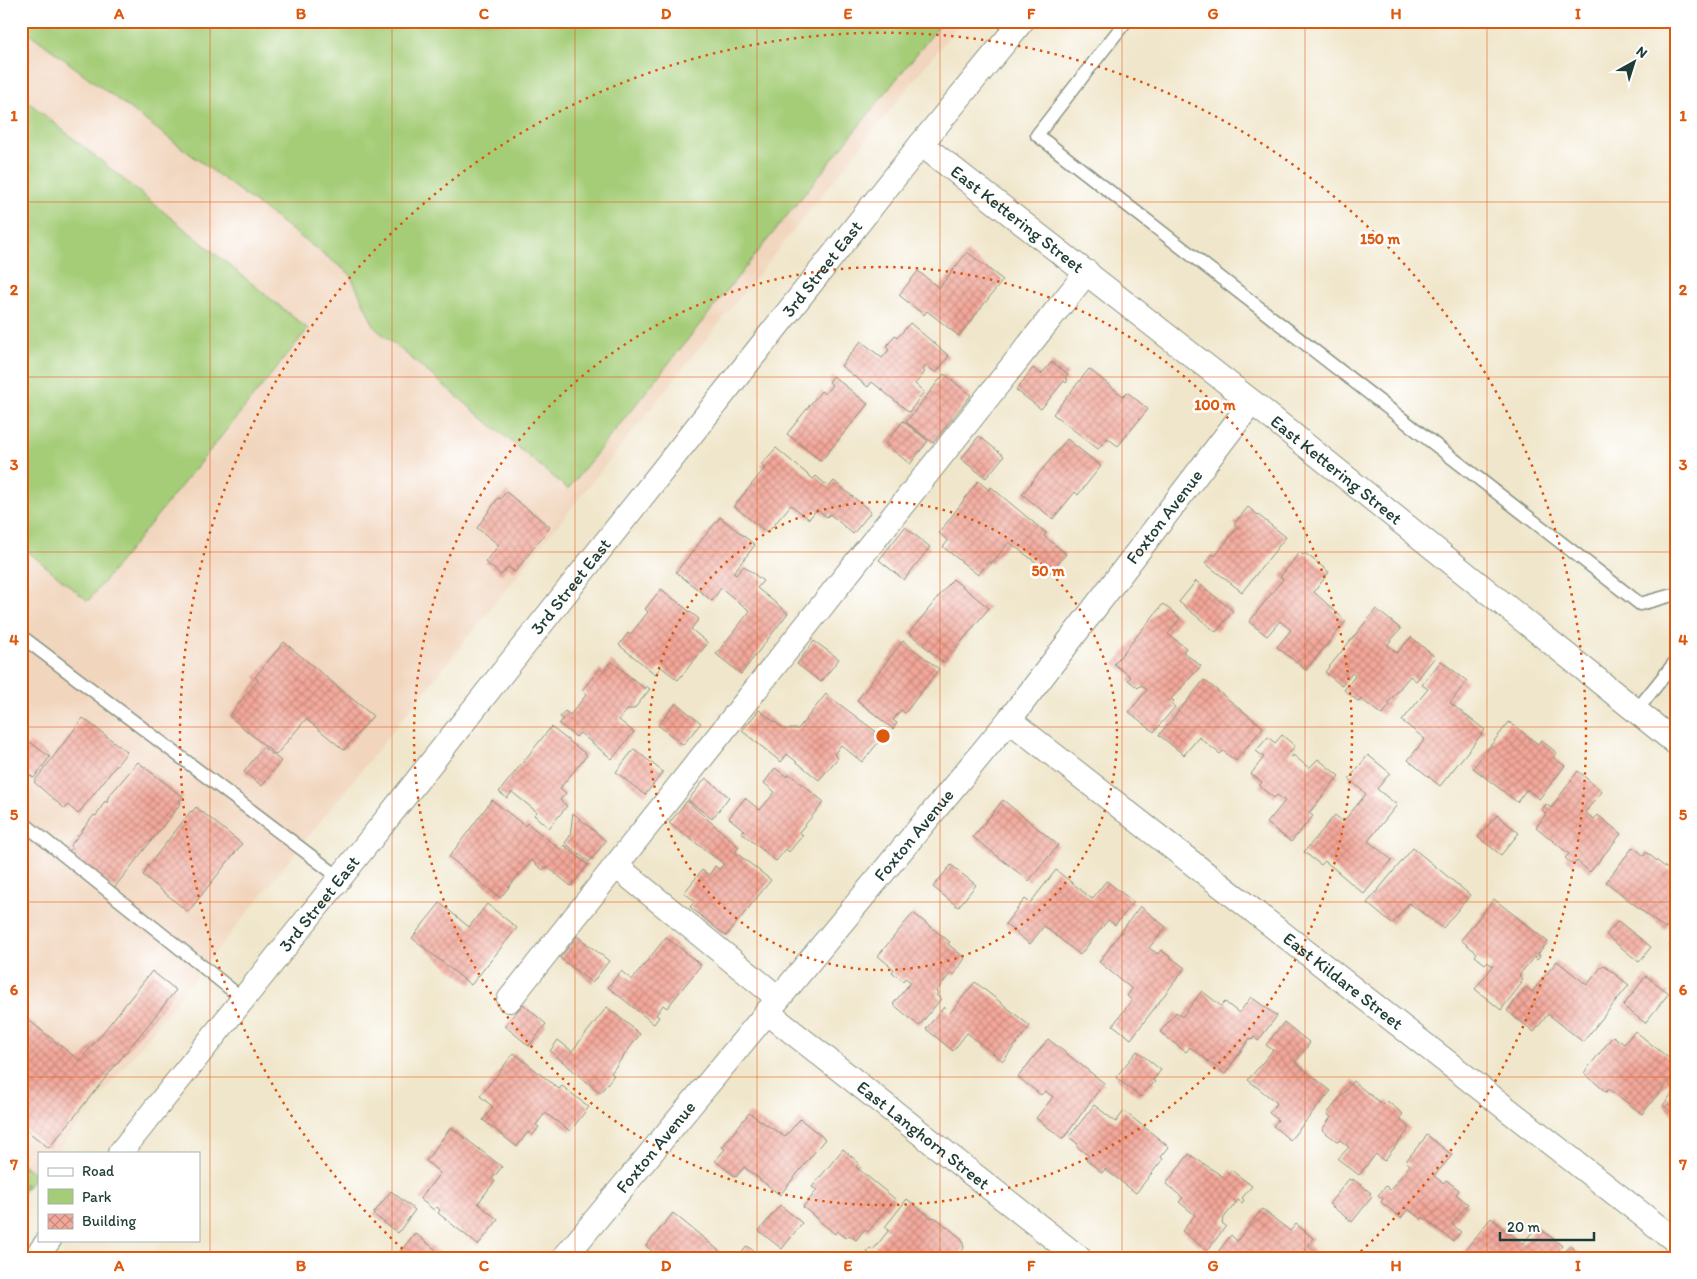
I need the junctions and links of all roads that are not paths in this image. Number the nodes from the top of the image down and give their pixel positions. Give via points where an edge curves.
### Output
1 (1022, 21) edge
2 (1126, 21) edge
3 (921, 144) junction
4 (1087, 272) junction
5 (1252, 402) junction
6 (1676, 594) edge
7 (21, 636) edge
8 (1676, 661) edge
9 (1636, 711) junction
10 (1009, 720) junction
11 (1676, 743) edge
12 (21, 821) edge
13 (616, 866) junction
14 (340, 878) junction
15 (243, 999) junction
16 (509, 1000) dead end
17 (772, 1005) junction
18 (121, 1152) edge
19 (1676, 1241) edge
20 (47, 1242) edge
21 (35, 1258) edge
22 (564, 1258) edge
23 (1079, 1258) edge

1 - 3 street, 3rd Street East
2 - 6 lane via 1037,136 1640,604
3 - 4 street, East Kettering Street
3 - 14 street, 3rd Street East
4 - 5 street, East Kettering Street
4 - 13 street
5 - 9 street, East Kettering Street
5 - 10 street, Foxton Avenue
7 - 14 lane
8 - 9 lane
9 - 11 street, East Kettering Street
10 - 17 street, Foxton Avenue
10 - 19 street, East Kildare Street
12 - 15 lane
13 - 16 street
13 - 17 street, East Langhorn Street
14 - 15 street, 3rd Street East
15 - 18 street, 3rd Street East
17 - 22 street, Foxton Avenue
17 - 23 street, East Langhorn Street
20 - 21 street

